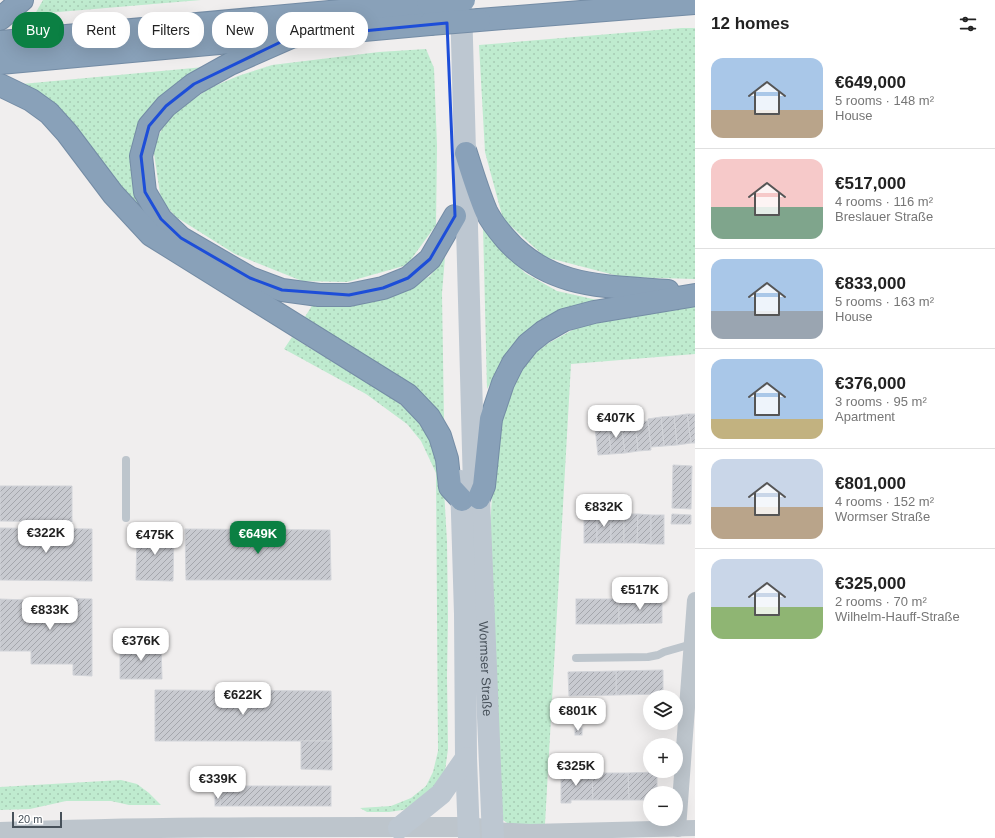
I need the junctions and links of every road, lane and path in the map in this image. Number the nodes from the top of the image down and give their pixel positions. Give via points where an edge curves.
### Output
1 (22, 0) edge
2 (460, 0) edge
3 (464, 0) edge
4 (438, 1) edge
5 (387, 3) edge
6 (695, 3) edge
7 (0, 19) edge
8 (368, 30) edge
9 (276, 39) edge
10 (0, 42) edge
11 (276, 44) edge
12 (0, 63) edge
13 (0, 85) edge
14 (466, 153) junction
15 (455, 216) junction
16 (695, 294) edge
17 (126, 460) dead end
18 (470, 499) junction
19 (126, 518) dead end
20 (695, 600) edge
21 (692, 644) junction
22 (576, 658) dead end
23 (466, 758) junction
24 (688, 799) edge
25 (399, 828) junction
26 (695, 828) edge
27 (678, 829) junction
28 (0, 832) edge
29 (229, 833) edge
30 (468, 833) edge
31 (493, 834) edge
32 (531, 835) edge

1 - 7 highway
2 - 14 main road
3 - 4 highway, bridge
4 - 5 highway
4 - 15 main road
5 - 10 highway
6 - 8 highway, bridge
9 - 12 highway
11 - 15 highway via 230,64 194,84 166,106 149,126 141,156 145,192 161,219 181,238 250,278 282,290 319,295 349,295 383,288 408,278 430,259
13 - 18 highway via 31,100 50,113 113,194 150,235 408,395 429,418 440,436 447,459 450,487
14 - 16 highway via 486,212 515,249 537,266 564,278 593,285
14 - 18 main road via 474,487
15 - 18 main road
16 - 18 highway via 594,312 564,320 528,344 513,363 503,383 492,419 484,486
17 - 19 lane
18 - 23 main road via 465,614
18 - 31 main road, Wormser Straße
20 - 21 street
21 - 22 lane via 648,657
21 - 24 street
23 - 25 main road via 441,794
23 - 30 main road
24 - 27 street
25 - 29 street
25 - 30 street
26 - 27 street
27 - 32 street
28 - 29 street via 92,828
30 - 31 street
31 - 32 street

